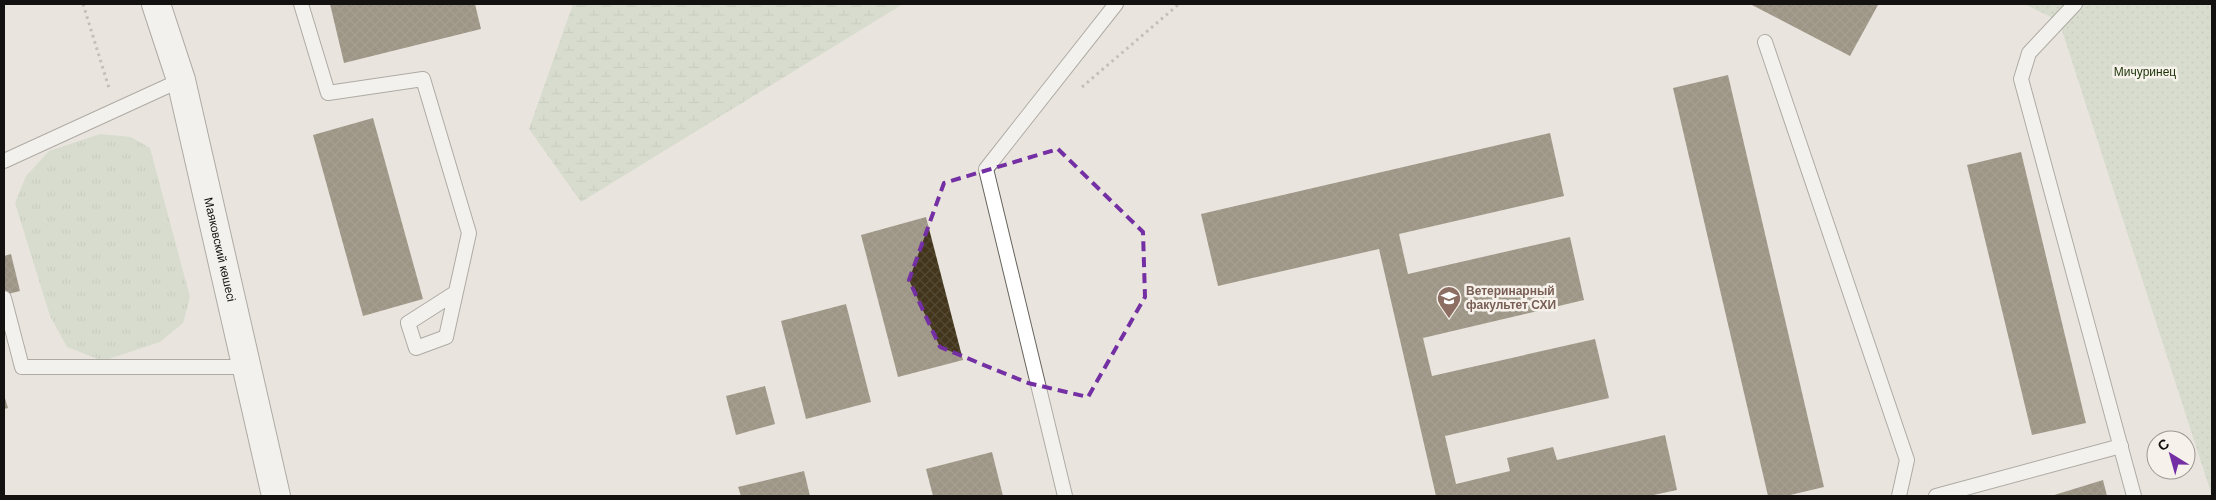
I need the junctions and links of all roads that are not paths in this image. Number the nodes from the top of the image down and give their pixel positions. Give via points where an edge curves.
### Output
1 (156, 4) edge
2 (301, 4) edge
3 (1116, 4) edge
4 (2075, 4) edge
5 (1765, 42) dead end
6 (181, 80) junction
7 (4, 161) edge
8 (455, 293) dead end
9 (4, 298) edge
10 (247, 367) junction
11 (2121, 446) junction
12 (276, 496) edge
13 (1065, 496) edge
14 (1900, 496) edge
15 (1936, 496) edge
16 (2134, 496) edge

1 - 6 main road, Маяковский көшесі
2 - 8 lane via 328,93 423,79 469,233
3 - 13 lane via 986,169
4 - 11 lane via 2028,53 2021,79
5 - 14 lane via 1907,460
6 - 7 lane
6 - 10 main road, Маяковский көшесі
9 - 10 lane via 22,367
10 - 12 main road, Маяковский көшесі
11 - 15 lane
11 - 16 lane

